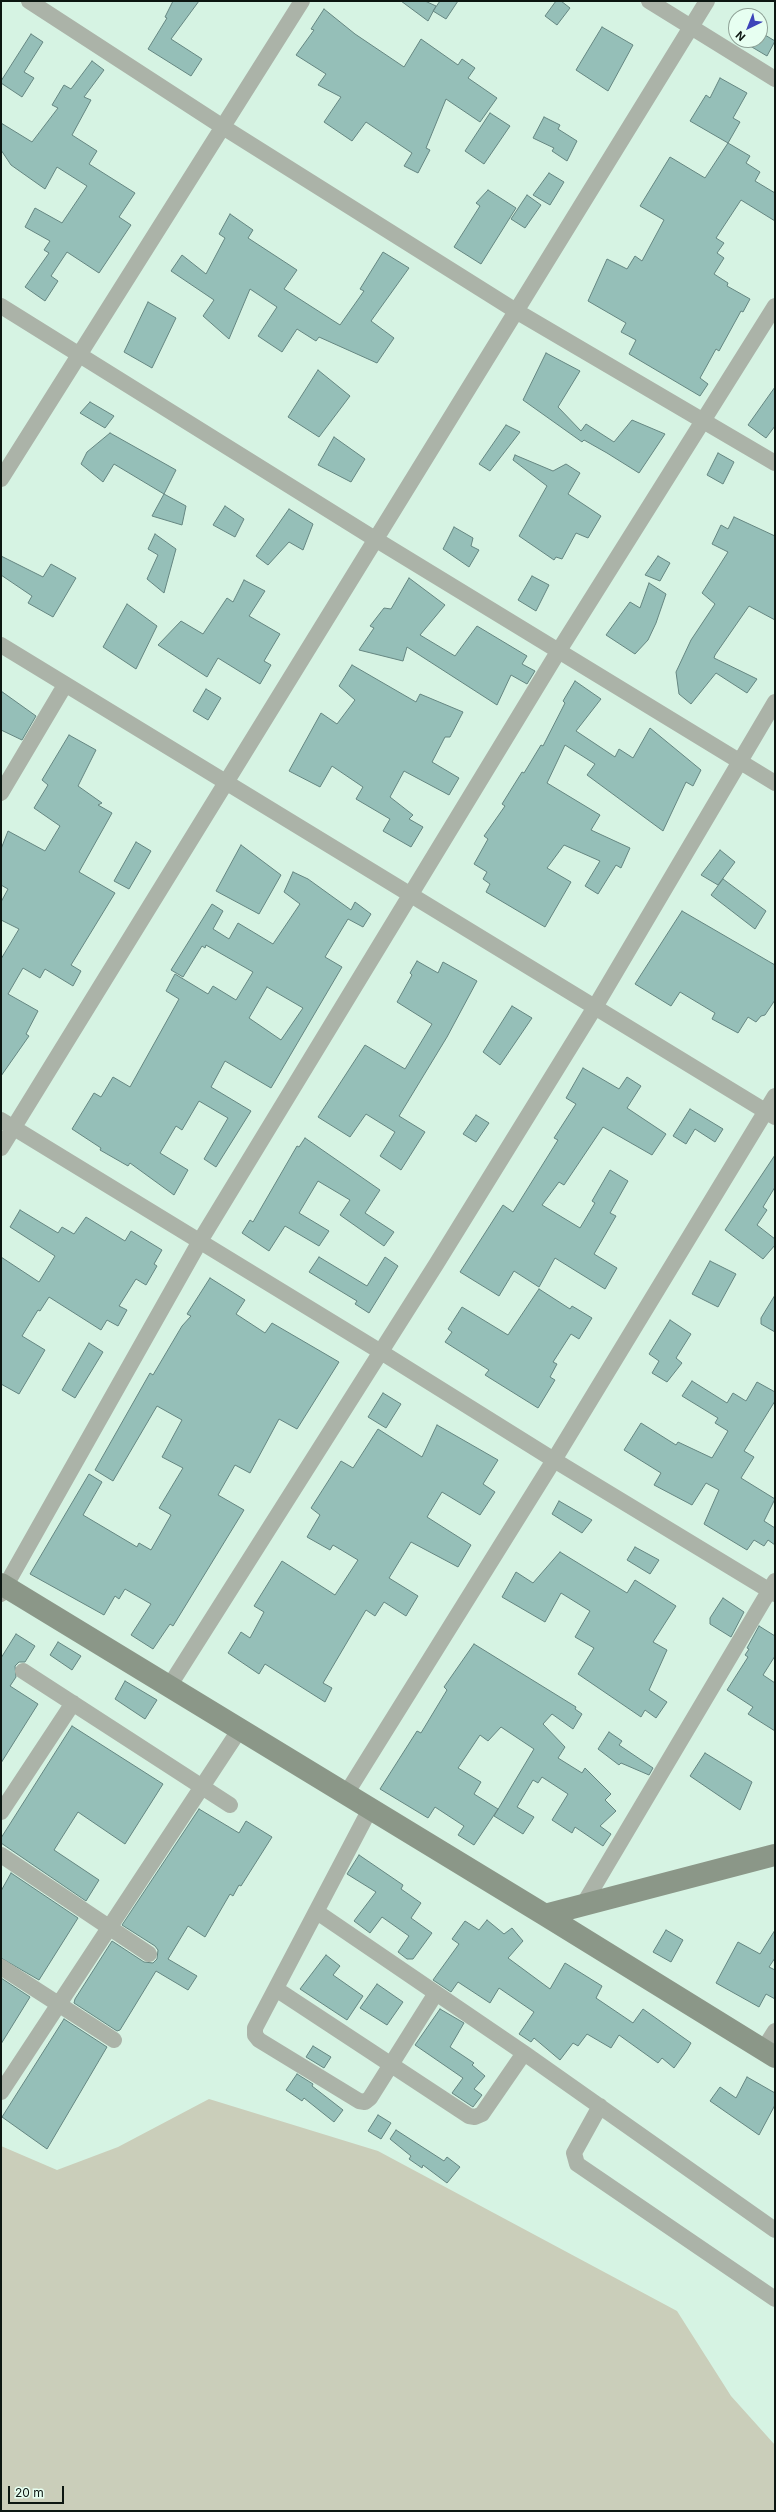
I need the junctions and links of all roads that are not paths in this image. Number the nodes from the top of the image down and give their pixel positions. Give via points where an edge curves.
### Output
1 (29, 1) edge
2 (302, 1) edge
3 (649, 1) edge
4 (707, 1) edge
5 (691, 27) junction
6 (775, 79) edge
7 (223, 127) junction
8 (1, 306) edge
9 (775, 306) edge
10 (516, 311) junction
11 (79, 354) junction
12 (703, 420) junction
13 (775, 463) edge
14 (1, 479) edge
15 (375, 539) junction
16 (1, 645) edge
17 (558, 652) junction
18 (65, 685) junction
19 (775, 702) edge
20 (739, 761) junction
21 (225, 781) junction
22 (775, 783) edge
23 (1, 793) edge
24 (411, 894) junction
25 (595, 1007) junction
26 (775, 1096) edge
27 (770, 1114) edge
28 (8, 1123) edge
29 (1, 1148) edge
30 (200, 1241) junction
31 (381, 1352) junction
32 (554, 1460) junction
33 (2, 1588) edge
34 (773, 1588) edge
35 (23, 1671) dead end
36 (170, 1685) junction
37 (72, 1703) junction
38 (240, 1729) junction
39 (202, 1786) junction
40 (346, 1794) junction
41 (230, 1805) dead end
42 (370, 1809) junction
43 (1, 1812) edge
44 (1, 1855) edge
45 (775, 1855) edge
46 (583, 1905) junction
47 (317, 1912) junction
48 (545, 1915) junction
49 (108, 1928) junction
50 (149, 1954) dead end
51 (1, 1967) edge
52 (276, 1989) junction
53 (436, 1993) junction
54 (58, 2005) junction
55 (775, 2030) edge
56 (114, 2040) dead end
57 (524, 2053) junction
58 (769, 2054) edge
59 (391, 2064) junction
60 (1, 2092) edge
61 (600, 2106) junction
62 (775, 2230) edge
63 (775, 2299) edge

1 - 7 street
2 - 7 street
3 - 5 street
4 - 5 street
5 - 6 street
5 - 10 street
7 - 10 street
7 - 11 street
8 - 11 street
9 - 12 street
10 - 12 street
10 - 15 street
11 - 14 street
11 - 15 street
12 - 13 street
12 - 17 street
15 - 17 street
15 - 21 street
16 - 18 street
17 - 20 street
17 - 24 street
18 - 21 street
18 - 23 street
19 - 20 street
20 - 22 street
20 - 25 street
21 - 24 street
21 - 28 street
24 - 25 street
24 - 30 street
25 - 27 street
25 - 31 street
26 - 27 street
27 - 32 street
28 - 29 street
28 - 30 street
30 - 31 street
30 - 33 street
31 - 32 street
31 - 36 street
32 - 34 street
32 - 40 street
33 - 36 street
34 - 46 street
35 - 37 street
36 - 38 street
37 - 39 street
37 - 43 street
38 - 39 street
38 - 40 street
39 - 41 street
39 - 49 street
40 - 42 street
42 - 47 street
42 - 48 street
44 - 49 street
45 - 46 street
46 - 48 street
47 - 52 street
47 - 53 street
48 - 58 street
49 - 50 street
49 - 54 street
51 - 54 street
52 - 59 street
52 - 59 street via 255,2028 255,2035 259,2040 359,2101 365,2102 370,2098
53 - 57 street
53 - 59 street
54 - 56 street
54 - 60 street
55 - 58 street
57 - 59 street via 482,2114 475,2117 469,2116
57 - 61 street
61 - 62 street
61 - 63 street via 574,2153 577,2164

